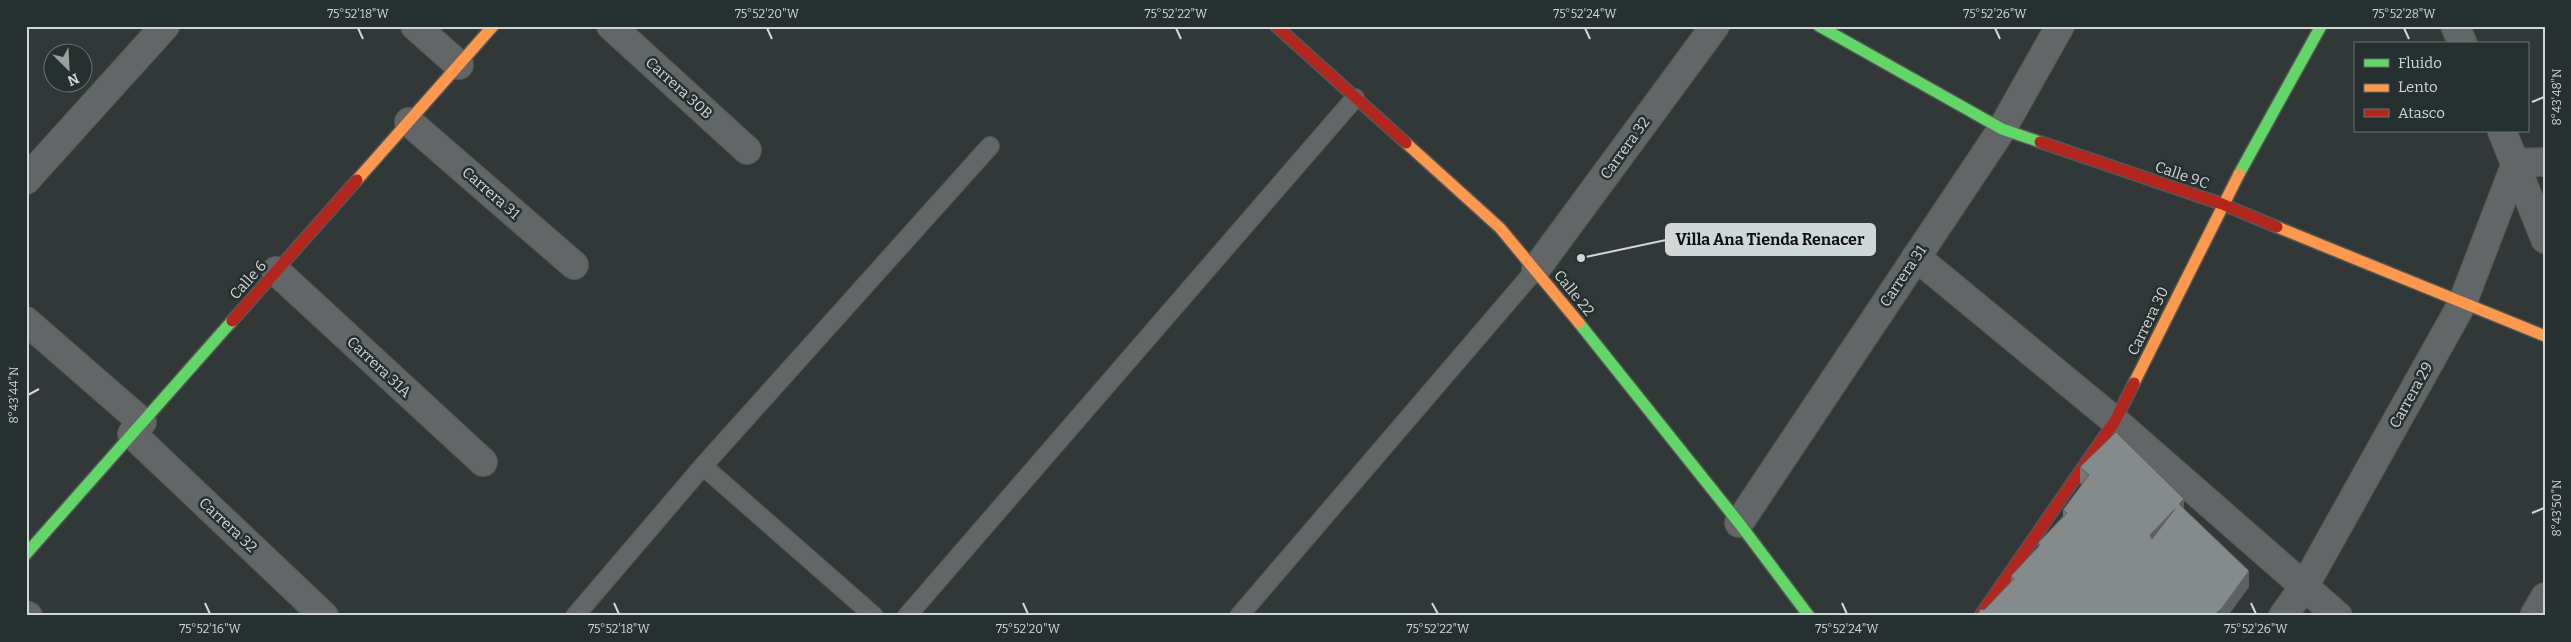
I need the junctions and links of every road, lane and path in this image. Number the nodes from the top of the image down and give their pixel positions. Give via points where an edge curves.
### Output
1 (165, 26) edge
2 (416, 26) edge
3 (493, 26) edge
4 (610, 26) edge
5 (1276, 26) edge
6 (1715, 26) edge
7 (1819, 26) edge
8 (2060, 26) edge
9 (2321, 26) edge
10 (2455, 26) edge
11 (2462, 42) edge
12 (459, 65) junction
13 (1354, 98) junction
14 (409, 122) junction
15 (2002, 129) junction
16 (2502, 132) edge
17 (990, 146) dead end
18 (747, 150) dead end
19 (2545, 162) edge
20 (2516, 163) junction
21 (26, 180) edge
22 (2222, 204) junction
23 (2545, 239) edge
24 (1916, 257) junction
25 (574, 265) dead end
26 (1536, 269) junction
27 (276, 272) junction
28 (2462, 304) junction
29 (26, 321) edge
30 (2545, 336) edge
31 (2115, 421) junction
32 (137, 428) junction
33 (483, 462) dead end
34 (703, 466) junction
35 (1740, 523) junction
36 (26, 554) edge
37 (2305, 585) junction
38 (2545, 597) edge
39 (324, 616) edge
40 (575, 616) edge
41 (874, 616) edge
42 (907, 616) edge
43 (1239, 616) edge
44 (1808, 616) edge
45 (1980, 616) edge
46 (2283, 616) edge
47 (2338, 616) edge
48 (2534, 616) edge

1 - 21 street
2 - 12 street
3 - 12 street, Calle 6
4 - 18 street, Carrera 30B
5 - 13 street, Calle 22
6 - 26 street, Carrera 32
7 - 15 street, Calle 9C
8 - 15 street, Carrera 31
9 - 22 street, Carrera 30
10 - 11 street
12 - 14 street, Calle 6
13 - 26 street, Calle 22 via 1500,228
13 - 42 lane
14 - 25 street, Carrera 31
14 - 27 street, Calle 6
15 - 22 street, Calle 9C
15 - 24 street, Carrera 31
16 - 20 street
17 - 34 lane
19 - 20 street
20 - 23 street
20 - 28 street, Carrera 29
22 - 28 street, Calle 9C
22 - 31 street, Carrera 30
24 - 31 street
24 - 35 street, Carrera 31
26 - 35 street, Calle 22
26 - 43 lane
27 - 32 street, Calle 6
27 - 33 street, Carrera 31A
28 - 30 street, Calle 9C
28 - 37 street, Carrera 29
29 - 32 street, Carrera 32
31 - 37 street
31 - 45 street, Carrera 30
32 - 36 street, Calle 6
32 - 39 street, Carrera 32
34 - 40 lane
34 - 41 lane
35 - 44 street, Calle 22
37 - 46 street, Carrera 29
37 - 47 street
38 - 48 street

